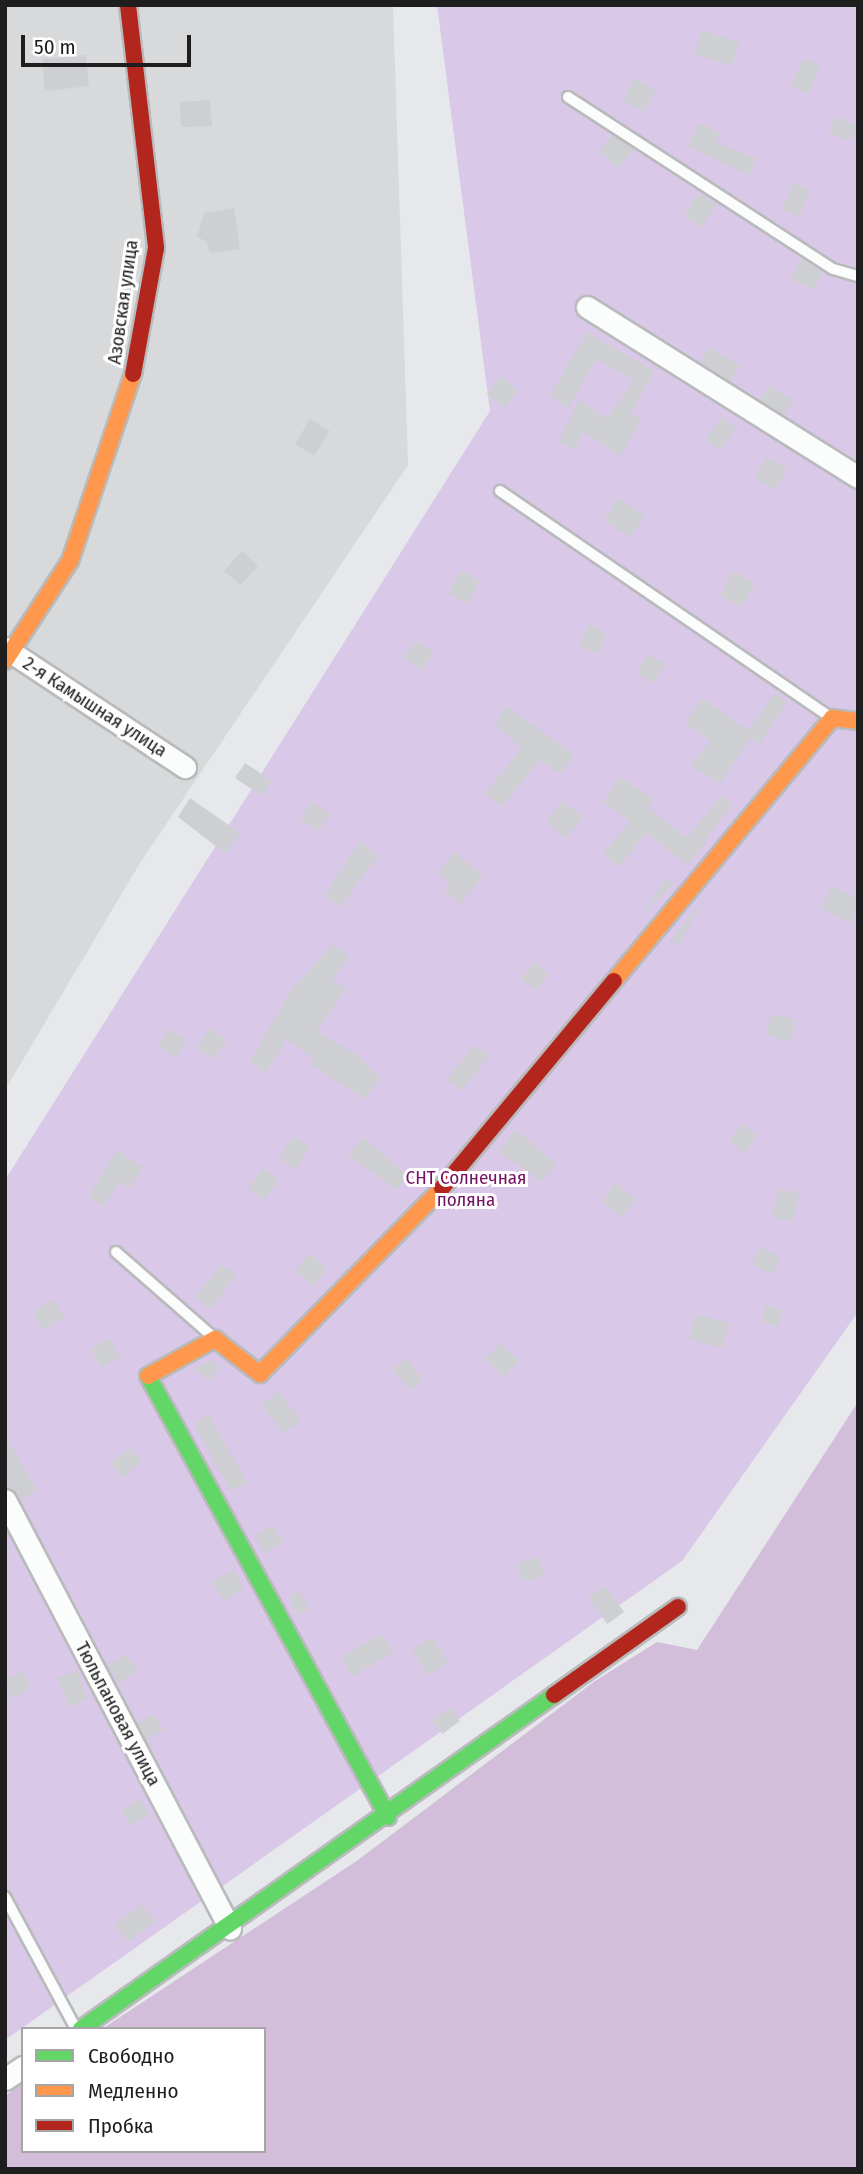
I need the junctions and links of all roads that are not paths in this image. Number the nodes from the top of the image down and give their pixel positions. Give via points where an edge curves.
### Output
1 (128, 5) edge
2 (568, 97) dead end
3 (858, 276) edge
4 (587, 307) dead end
5 (858, 477) edge
6 (500, 491) dead end
7 (7, 654) edge
8 (832, 718) junction
9 (858, 721) edge
10 (185, 766) dead end
11 (116, 1252) dead end
12 (215, 1339) junction
13 (5, 1500) edge
14 (678, 1608) dead end
15 (388, 1818) junction
16 (5, 1897) edge
17 (230, 1928) junction
18 (77, 2027) edge
19 (81, 2027) edge
20 (21, 2068) edge
21 (5, 2078) edge

1 - 7 street, Азовская улица via 156,248 140,355 70,561
2 - 3 lane via 833,269
4 - 5 street
6 - 8 lane
7 - 10 street, 2-я Камышная улица
8 - 9 street
8 - 12 street via 452,1178 260,1374
11 - 12 lane
12 - 15 street via 147,1374
13 - 17 street, Тюльпановая улица
14 - 15 street
15 - 17 street
16 - 18 lane
17 - 19 street
20 - 21 street

